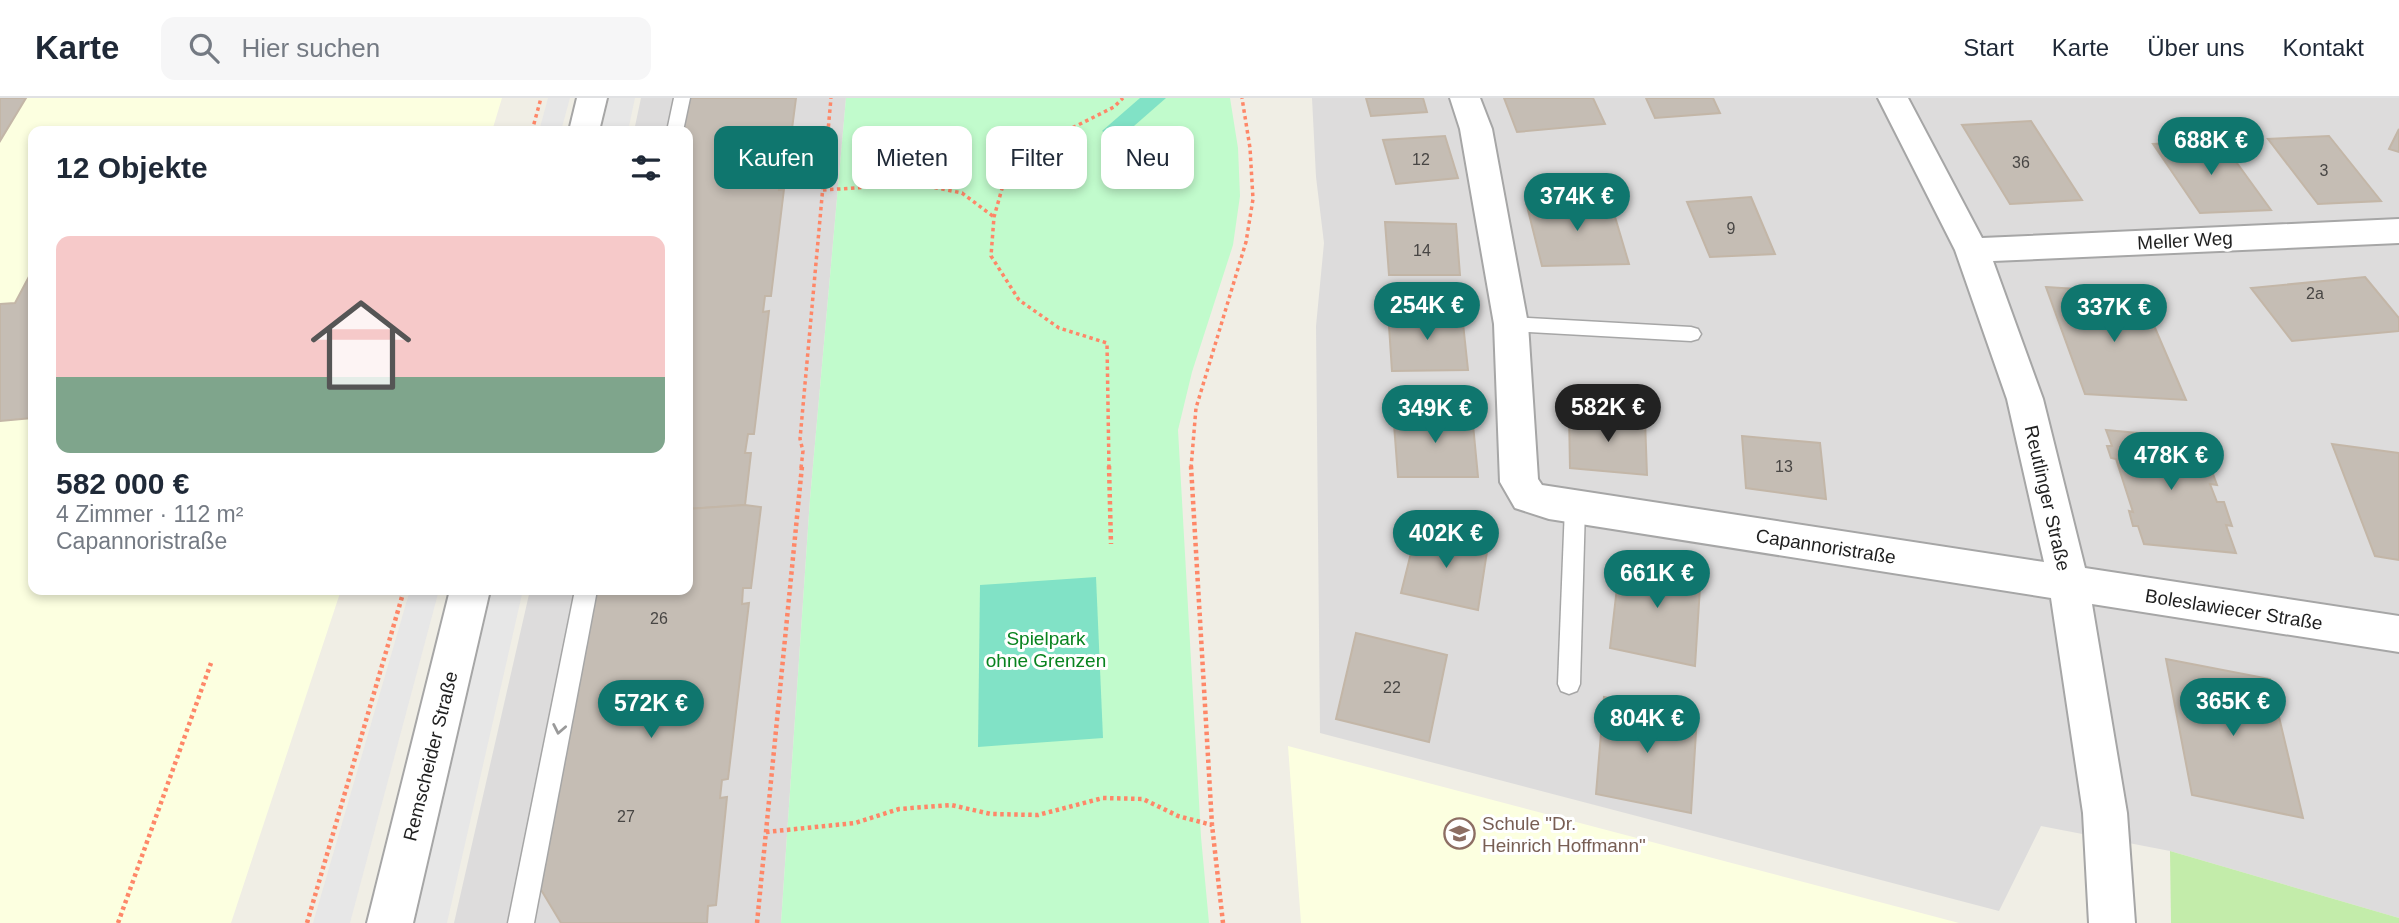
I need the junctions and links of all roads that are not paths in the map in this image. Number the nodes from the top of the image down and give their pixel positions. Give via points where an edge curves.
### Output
1 (592, 98) edge
2 (682, 98) edge
3 (1465, 98) edge
4 (1893, 98) edge
5 (585, 126) edge
6 (677, 126) edge
7 (2398, 232) edge
8 (1972, 250) junction
9 (1511, 324) junction
10 (1690, 334) dead end
11 (1575, 507) junction
12 (2069, 584) junction
13 (469, 595) edge
14 (585, 595) edge
15 (2399, 634) edge
16 (1569, 684) dead end
17 (390, 923) edge
18 (521, 923) edge
19 (2112, 923) edge

1 - 5 street
2 - 6 lane
3 - 9 street, Capannoristraße via 1476,129
4 - 8 street, Reutlinger Straße
7 - 8 street, Meller Weg
8 - 12 street, Reutlinger Straße via 2025,399
9 - 10 lane
9 - 11 street, Capannoristraße via 1519,482 1529,497
11 - 12 street, Capannoristraße
11 - 16 lane
12 - 15 street, Boleslawiecer Straße
12 - 19 street, Reutlinger Straße via 2105,813
13 - 17 street, Remscheider Straße
14 -> 18 lane

